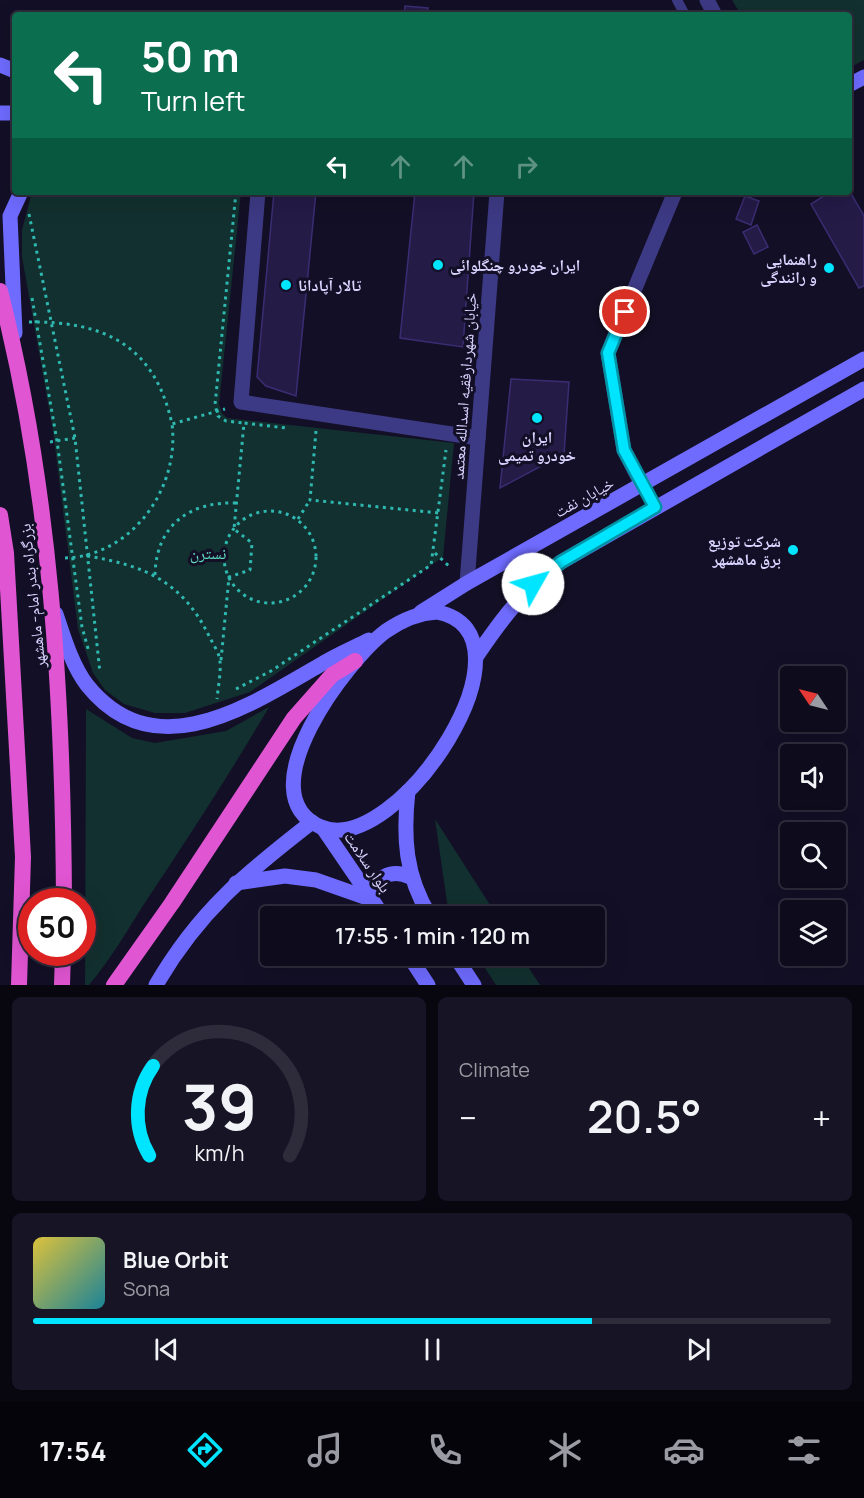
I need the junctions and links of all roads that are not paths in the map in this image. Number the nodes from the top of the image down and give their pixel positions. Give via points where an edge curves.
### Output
1 (20, 195) edge
2 (258, 195) edge
3 (497, 195) edge
4 (674, 195) edge
5 (0, 291) edge
6 (15, 351) junction
7 (864, 359) edge
8 (864, 389) edge
9 (478, 438) junction
10 (642, 484) junction
11 (655, 507) junction
12 (0, 515) edge
13 (467, 583) junction
14 (50, 596) junction
15 (417, 615) junction
16 (385, 632) junction
17 (476, 657) junction
18 (355, 661) junction
19 (408, 790) junction
20 (318, 825) junction
21 (410, 877) junction
22 (236, 884) junction
23 (64, 888) edge
24 (370, 899) junction
25 (375, 906) edge
26 (425, 906) edge
27 (63, 966) edge
28 (415, 966) edge
29 (462, 966) edge
30 (19, 985) edge
31 (62, 985) edge
32 (114, 985) edge
33 (156, 985) edge
34 (428, 985) edge
35 (474, 985) edge

1 - 6 main road via 10,216
2 - 9 street via 241,402
3 - 9 street, خیابان شهردارفقیه اسدالله معتمد
4 - 10 street via 608,353 624,450
5 - 6 highway, بزرگراه بندر امام- ماهشهر
6 - 14 highway, بزرگراه بندر امام- ماهشهر via 48,559
7 - 10 main road, خیابان نفت
8 - 11 main road
9 - 13 street, خیابان شهردارفقیه اسدالله معتمد
10 - 11 main road
10 - 13 main road, خیابان نفت
11 - 17 main road via 561,562 533,584 512,605
12 - 30 highway via 6,553 23,856
13 - 15 main road, خیابان نفت
14 - 16 main road via 69,651 86,684 104,702 130,718 161,726 219,719 259,702 322,663
14 - 23 highway, بزرگراه بندر امام- ماهشهر via 63,778
15 - 16 main road, خیابان نفت
15 - 17 main road via 436,612 458,620 473,638
16 - 18 main road, بلوار سلامت
17 - 19 main road via 473,684 458,721 435,758
18 - 20 main road, بلوار سلامت via 318,712 298,758 295,794 304,814
18 - 32 highway via 332,675 294,718
19 - 20 main road via 362,825 344,830
19 - 21 main road, بلوار سلامت via 405,825
20 - 22 main road
20 - 24 main road, بلوار سلامت
21 - 24 main road via 398,873 385,875 374,885
21 - 26 main road, بلوار سلامت
22 - 24 main road via 285,876 316,880
22 - 33 main road via 211,907
24 - 25 main road, بلوار سلامت
27 - 31 highway
28 - 34 main road
29 - 35 main road

